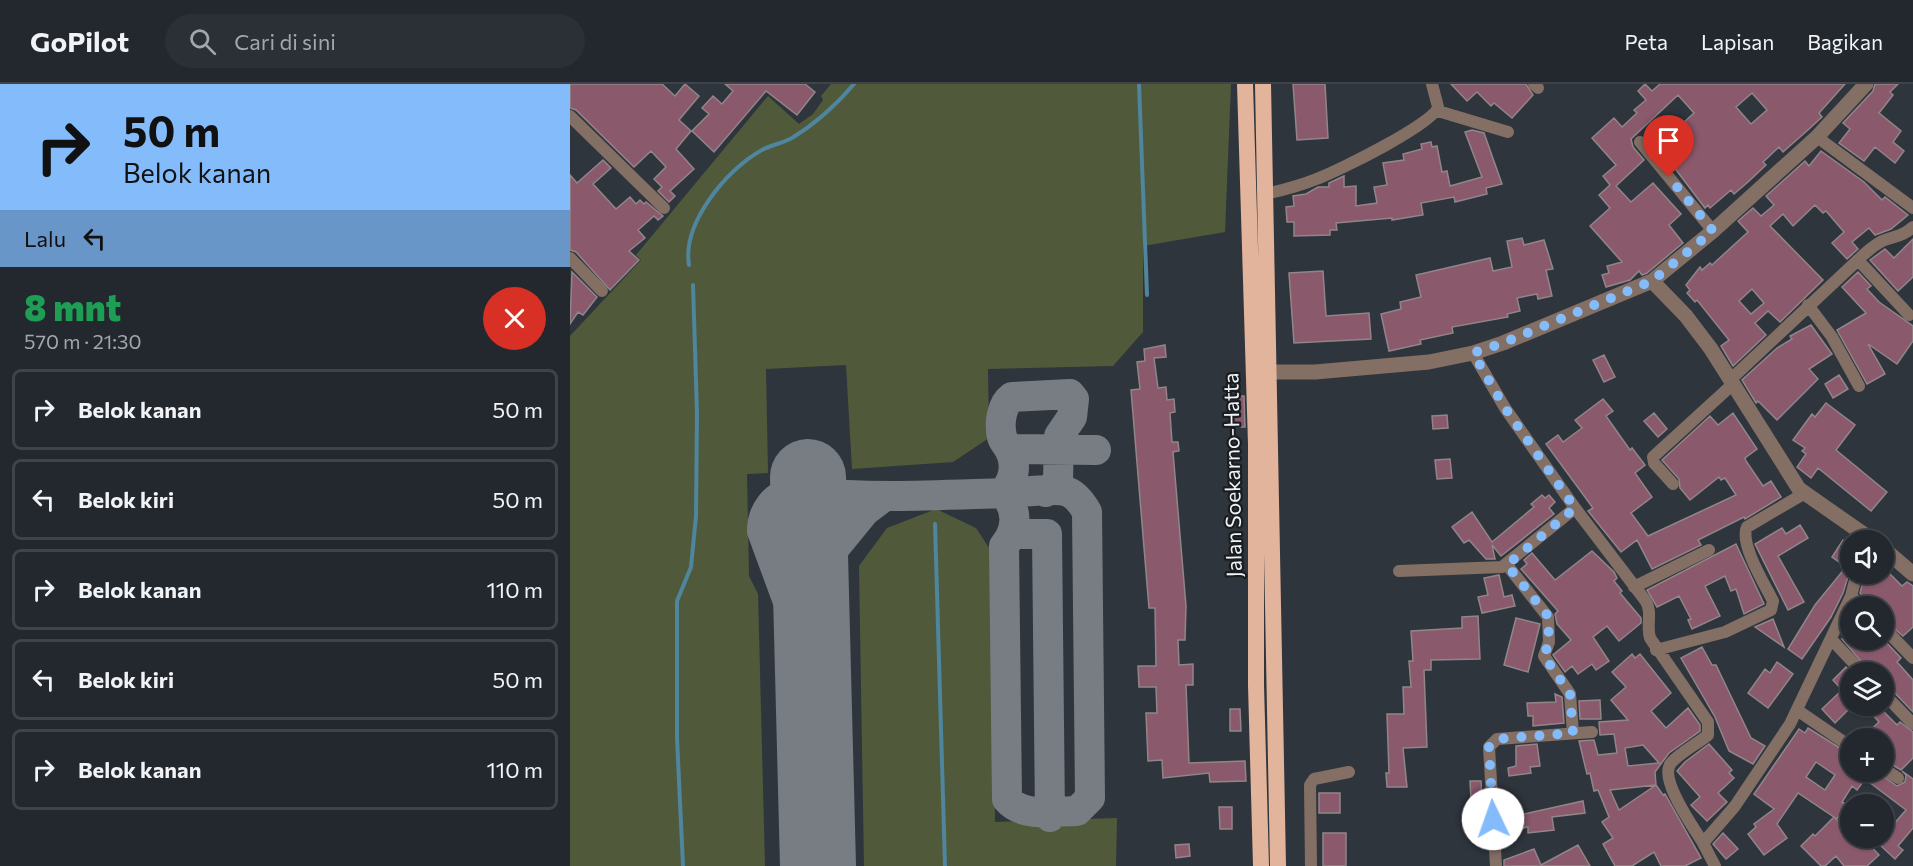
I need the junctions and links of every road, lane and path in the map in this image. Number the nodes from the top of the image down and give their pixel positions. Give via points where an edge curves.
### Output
1 (1245, 84) edge
2 (1263, 84) edge
3 (1432, 84) edge
4 (1858, 87) edge
5 (1438, 111) junction
6 (570, 116) edge
7 (1508, 132) dead end
8 (1817, 136) junction
9 (1640, 142) dead end
10 (1265, 194) junction
11 (664, 208) dead end
12 (1913, 208) edge
13 (1913, 227) edge
14 (1713, 231) junction
15 (570, 258) edge
16 (1858, 260) junction
17 (1652, 281) junction
18 (602, 291) dead end
19 (1808, 305) junction
20 (1909, 315) dead end
21 (1473, 353) junction
22 (1262, 372) junction
23 (1732, 382) junction
24 (1859, 386) dead end
25 (1673, 484) dead end
26 (1805, 493) junction
27 (1575, 508) junction
28 (1857, 530) edge
29 (1709, 550) dead end
30 (1894, 558) edge
31 (1507, 565) junction
32 (1399, 571) dead end
33 (1913, 574) edge
34 (1854, 584) edge
35 (1634, 587) junction
36 (1851, 596) edge
37 (1840, 620) edge
38 (1894, 638) edge
39 (1831, 639) junction
40 (1656, 650) junction
41 (1913, 658) edge
42 (1853, 662) edge
43 (1894, 704) edge
44 (1797, 710) junction
45 (1913, 724) edge
46 (1592, 732) dead end
47 (1573, 733) junction
48 (1840, 739) edge
49 (1349, 772) dead end
50 (1894, 775) edge
51 (1898, 778) dead end
52 (1703, 843) junction
53 (1261, 866) edge
54 (1278, 866) edge
55 (1311, 866) edge
56 (1496, 866) edge
57 (1715, 866) edge

1 - 22 highway, Jalan Soekarno-Hatta
2 - 10 highway, Jalan Soekarno-Hatta
3 - 5 street
4 - 8 street
5 - 7 street
5 - 10 street via 1342,168 1290,189
6 - 11 street
8 - 12 street
8 - 14 street
9 - 14 street
10 - 22 highway, Jalan Soekarno-Hatta
13 - 16 street via 1904,236 1874,246
14 - 17 street
15 - 18 street
16 - 19 street
16 - 20 street
17 - 21 street
17 - 23 street via 1686,316
19 - 23 street
19 - 24 street via 1832,337
21 - 22 street via 1429,362 1315,372
21 - 27 street via 1505,408
22 - 53 highway, Jalan Soekarno-Hatta via 1257,696
22 - 54 highway, Jalan Soekarno-Hatta
23 - 25 street via 1653,457
23 - 26 street via 1789,477
26 - 28 street
26 - 40 street via 1745,532 1746,544 1773,602 1771,610 1725,632
27 - 31 street
27 - 35 street
29 - 35 street
30 - 33 street
31 - 32 street
31 - 47 street via 1548,616 1549,642 1544,656 1570,694
34 - 36 street
35 - 40 street via 1650,607 1647,630
37 - 39 street
38 - 41 street
39 - 42 street
39 - 44 street
40 - 52 street via 1710,727 1708,735 1671,764 1668,772 1672,790
43 - 45 street
44 - 48 street
44 - 52 street via 1735,806
46 - 47 street
47 - 56 street via 1497,739 1489,747
49 - 55 street via 1314,779 1310,785
50 - 51 street
52 - 57 street

